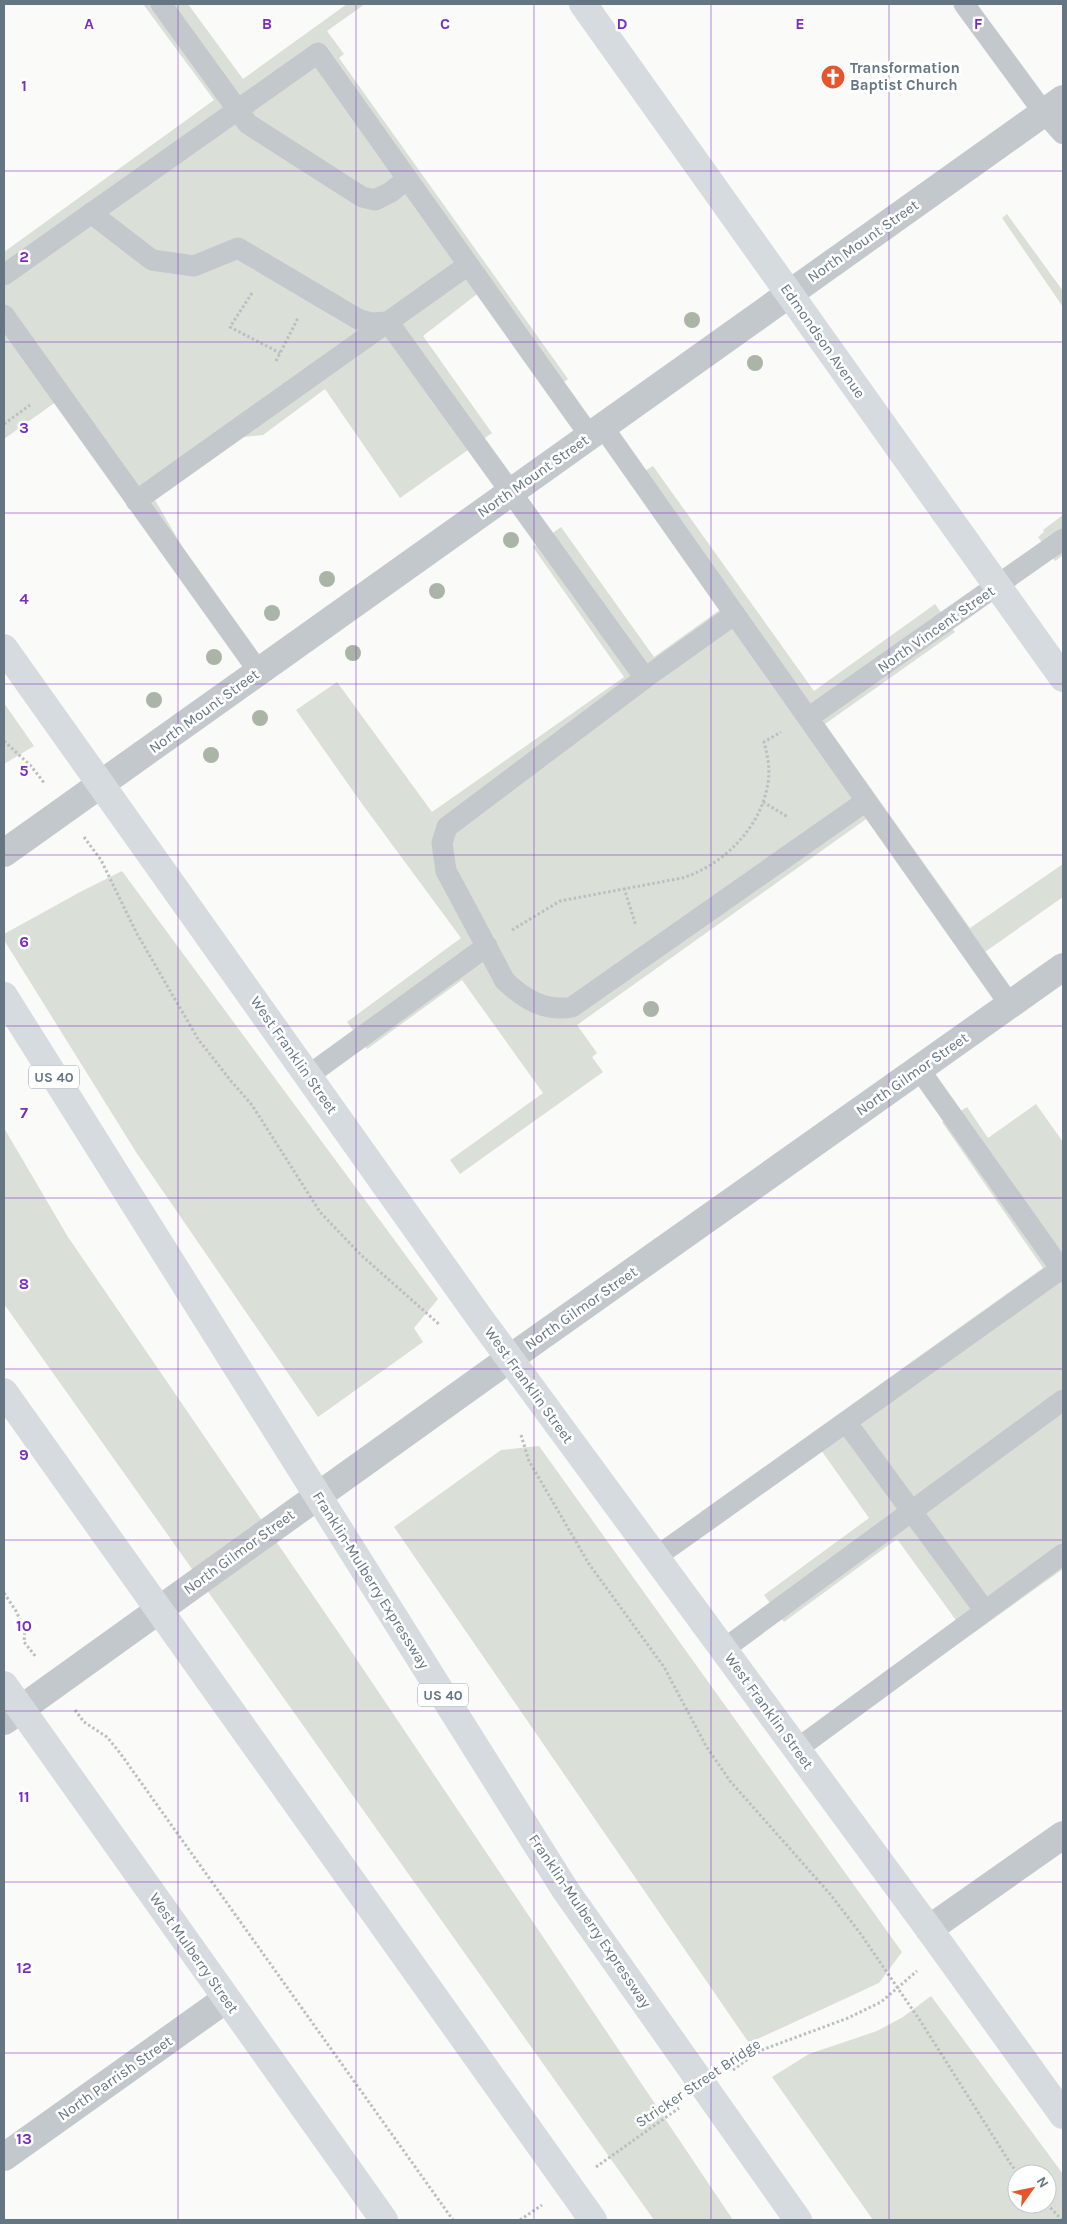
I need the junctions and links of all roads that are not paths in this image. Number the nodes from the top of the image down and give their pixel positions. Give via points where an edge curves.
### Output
1 (162, 4) edge
2 (583, 4) edge
3 (964, 4) edge
4 (1054, 106) edge
5 (238, 110) junction
6 (1063, 134) edge
7 (407, 179) junction
8 (91, 213) junction
9 (468, 265) junction
10 (4, 275) edge
11 (789, 294) junction
12 (4, 315) edge
13 (388, 322) junction
14 (597, 431) junction
15 (510, 493) junction
16 (136, 501) junction
17 (1063, 539) edge
18 (997, 586) junction
19 (735, 614) junction
20 (4, 648) edge
21 (259, 672) junction
22 (644, 678) junction
23 (1063, 678) edge
24 (808, 718) junction
25 (102, 783) junction
26 (866, 801) junction
27 (4, 853) edge
28 (487, 946) junction
29 (1063, 967) edge
30 (4, 996) edge
31 (1010, 1005) junction
32 (919, 1069) junction
33 (309, 1075) junction
34 (1062, 1270) edge
35 (509, 1359) junction
36 (4, 1392) edge
37 (1063, 1400) edge
38 (846, 1422) junction
39 (912, 1512) junction
40 (1063, 1554) edge
41 (656, 1557) junction
42 (985, 1611) junction
43 (724, 1649) junction
44 (4, 1685) edge
45 (12, 1715) edge
46 (797, 1749) junction
47 (1063, 1835) edge
48 (930, 1929) junction
49 (226, 1999) junction
50 (1063, 2115) edge
51 (4, 2157) edge
52 (384, 2220) edge
53 (593, 2220) edge
54 (798, 2220) edge

1 - 5 lane
2 - 11 main road, Edmondson Avenue
3 - 4 lane
4 - 6 lane
4 - 11 street, North Mount Street
5 - 7 lane via 248,124 362,197 375,200
5 - 7 lane via 318,53
5 - 8 lane
7 - 9 lane
8 - 10 lane
8 - 13 lane via 152,260 194,266 238,248 358,319 372,323
9 - 13 lane
9 - 14 lane
11 - 14 street, North Mount Street
11 - 18 main road, Edmondson Avenue
12 - 16 lane
13 - 15 lane
13 - 16 lane
14 - 15 street, North Mount Street
14 - 19 lane
15 - 21 street, North Mount Street
15 - 22 lane
16 - 21 lane
17 - 18 lane, North Vincent Street
18 - 23 main road, Edmondson Avenue
18 - 24 lane, North Vincent Street
19 - 22 lane
19 - 24 lane
20 - 25 main road, West Franklin Street
21 - 25 street, North Mount Street
22 - 28 lane via 447,827 442,843 446,871
24 - 26 lane
25 - 27 street, North Mount Street
25 - 33 main road, West Franklin Street
26 - 28 lane via 572,1008 558,1010 534,1004 518,994 505,981
26 - 31 lane
28 - 33 lane
29 - 31 street, North Gilmor Street
30 - 54 main road, Franklin-Mulberry Expressway / US 40 via 566,1891
31 - 32 street, North Gilmor Street
32 - 34 lane
32 - 35 street, North Gilmor Street
33 - 35 main road, West Franklin Street
34 - 38 lane
35 - 41 main road, West Franklin Street
35 - 45 street, North Gilmor Street
36 - 53 main road
37 - 39 lane
38 - 39 lane
38 - 41 lane
39 - 42 lane
39 - 43 lane
40 - 42 lane
41 - 43 main road, West Franklin Street
42 - 46 lane
43 - 46 main road, West Franklin Street
44 - 45 main road, West Mulberry Street
45 - 49 main road, West Mulberry Street
46 - 48 main road, West Franklin Street
47 - 48 street
48 - 50 main road, West Franklin Street
49 - 51 street, North Parrish Street
49 - 52 main road, West Mulberry Street

